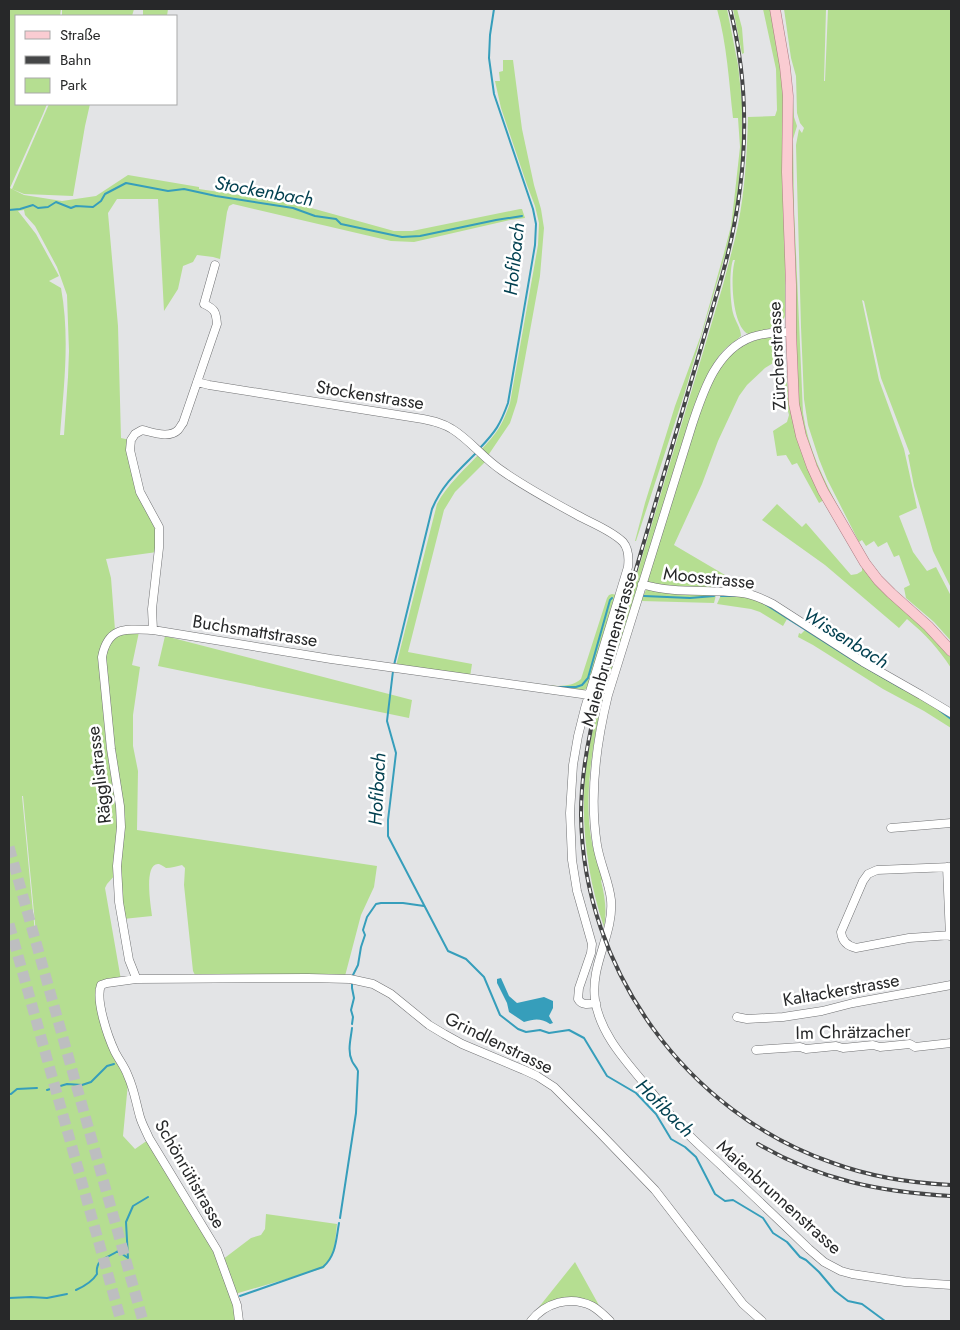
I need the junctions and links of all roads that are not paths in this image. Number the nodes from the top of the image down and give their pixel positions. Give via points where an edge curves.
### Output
1 (775, 9) edge
2 (215, 265) dead end
3 (790, 332) junction
4 (197, 382) junction
5 (642, 584) junction
6 (152, 630) junction
7 (118, 631) joint
8 (951, 652) edge
9 (589, 695) junction
10 (951, 713) edge
11 (951, 823) edge
12 (891, 828) dead end
13 (949, 867) edge
14 (951, 936) edge
15 (136, 979) junction
16 (101, 985) joint
17 (951, 985) edge
18 (596, 1003) junction
19 (737, 1017) dead end
20 (951, 1043) edge
21 (756, 1050) dead end
22 (951, 1285) edge
23 (239, 1321) edge
24 (531, 1321) edge
25 (610, 1321) edge
26 (762, 1321) edge

1 - 3 main road, Zürcherstrasse via 788,96
2 - 4 street via 204,304 213,308 217,324
3 - 5 street, Maienbrunnenstrasse via 765,334 746,340 729,351 716,368 692,425
3 - 8 main road, Zürcherstrasse via 797,421 823,491 871,571
4 - 6 street via 178,430 171,434 142,430 131,440 130,450 140,492 159,527
4 - 9 street, Stockenstrasse via 439,423 461,435 500,470 621,541 627,548 628,567
5 - 10 street, Moosstrasse via 667,590 719,591 761,598
5 - 18 street, Maienbrunnenstrasse via 608,695 596,755 595,832 611,904 609,924 595,974
6 - 7 street, Buchsmattstrasse
6 - 9 street, Buchsmattstrasse
7 - 15 street, Rägglistrasse via 108,641 102,657 120,806 119,902 129,960
9 - 18 street via 573,765 570,828 574,878 592,944 578,999 586,1004
11 - 12 street
13 - 14 street
13 - 14 street via 877,870 868,874 841,932 846,944 856,948 909,938
15 - 16 street, Grindlenstrasse
15 - 26 street, Grindlenstrasse via 341,978 362,981 382,989 444,1034 554,1087 655,1190 743,1304
16 - 23 street, Schönrütistrasse via 100,1000 108,1036 134,1091 141,1119 149,1138 217,1250 237,1305
17 - 19 street, Kaltackerstrasse via 822,1012 754,1019
18 - 22 street, Maienbrunnenstrasse via 600,1019 614,1045 668,1113 824,1262 852,1274
20 - 21 street, Im Chrätzacher via 915,1047 910,1044
24 - 25 street via 549,1306 571,1301 592,1306

